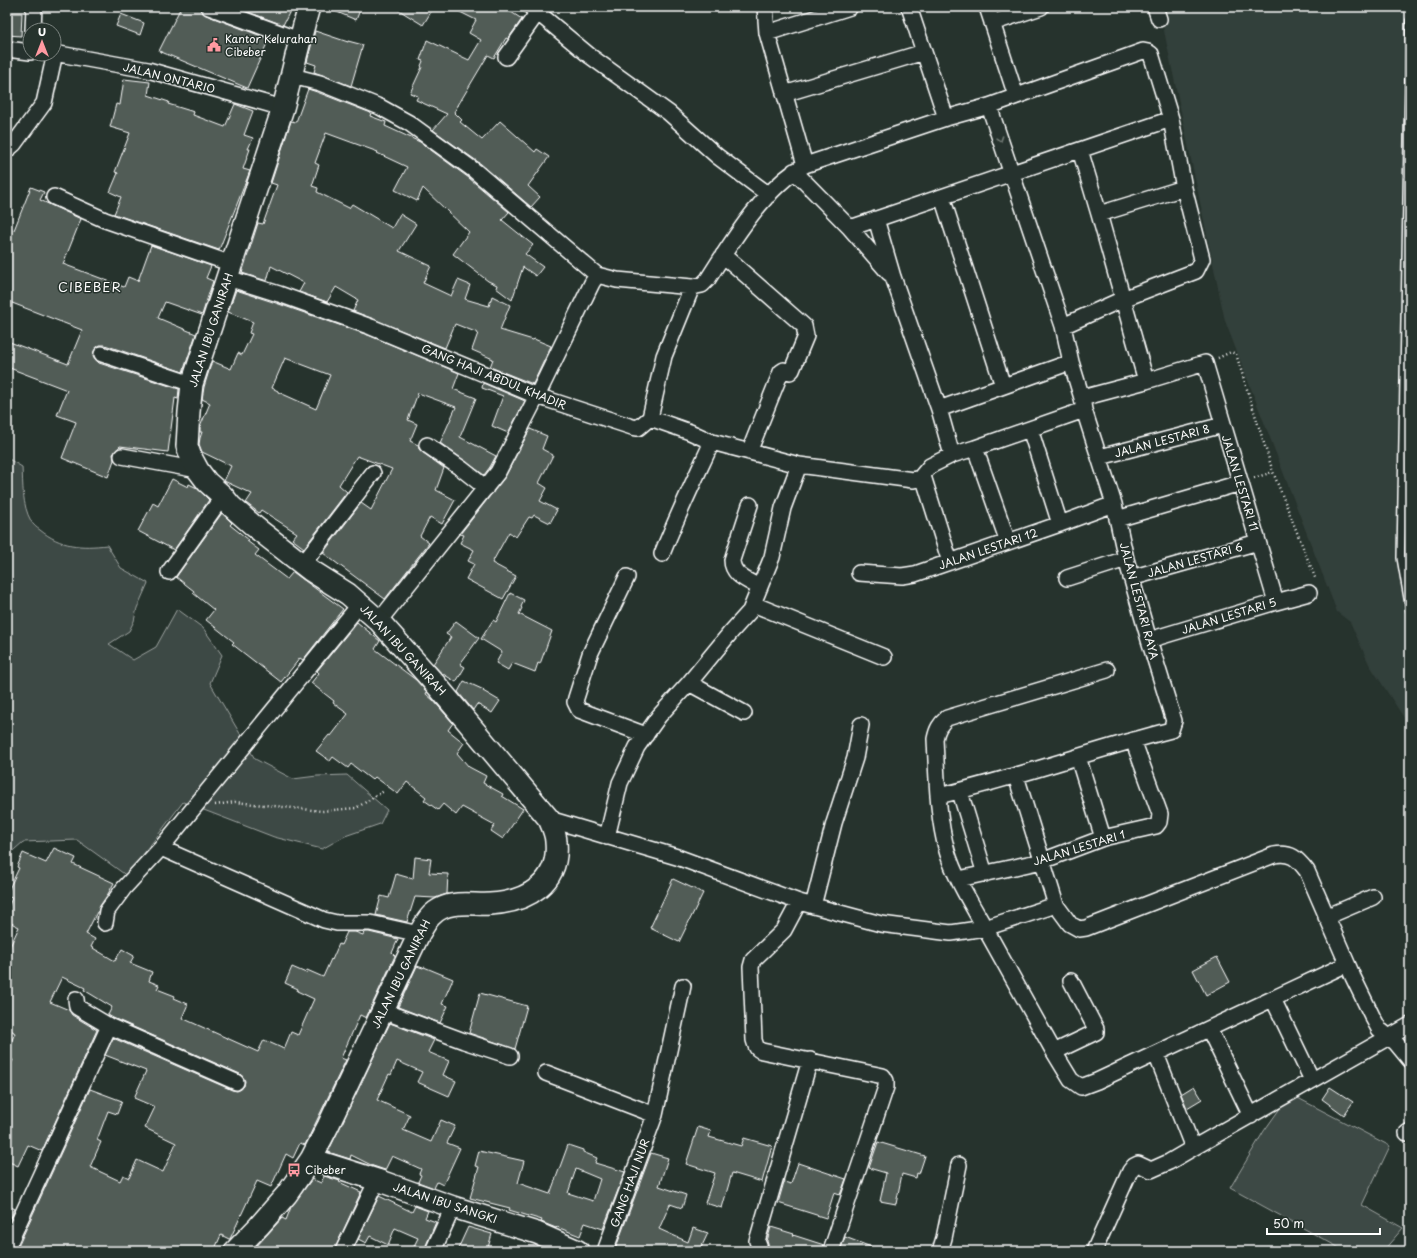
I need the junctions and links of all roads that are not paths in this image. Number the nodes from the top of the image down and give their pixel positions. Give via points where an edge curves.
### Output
1 (34, 7) edge
2 (209, 7) edge
3 (309, 7) edge
4 (765, 7) edge
5 (850, 7) edge
6 (909, 7) edge
7 (987, 7) edge
8 (1041, 7) edge
9 (534, 9) edge
10 (1410, 20) edge
11 (33, 22) edge
12 (992, 23) junction
13 (767, 33) junction
14 (299, 40) junction
15 (7, 49) edge
16 (22, 51) edge
17 (924, 52) junction
18 (62, 54) edge
19 (506, 57) dead end
20 (53, 62) edge
21 (292, 76) junction
22 (784, 94) junction
23 (1016, 96) junction
24 (989, 106) junction
25 (283, 108) junction
26 (946, 118) junction
27 (1171, 119) junction
28 (7, 150) edge
29 (1080, 150) junction
30 (800, 168) junction
31 (1011, 173) junction
32 (1184, 188) junction
33 (769, 194) junction
34 (942, 196) junction
35 (54, 197) dead end
36 (1100, 214) junction
37 (876, 218) junction
38 (850, 228) junction
39 (723, 256) junction
40 (230, 271) junction
41 (597, 275) junction
42 (893, 277) junction
43 (692, 287) junction
44 (1123, 299) junction
45 (1063, 326) junction
46 (102, 354) dead end
47 (1071, 362) junction
48 (1146, 381) junction
49 (192, 384) junction
50 (1003, 386) junction
51 (537, 396) junction
52 (1083, 404) junction
53 (939, 409) junction
54 (650, 418) junction
55 (1223, 425) junction
56 (1030, 429) junction
57 (712, 442) junction
58 (427, 445) dead end
59 (975, 448) junction
60 (749, 452) junction
61 (952, 455) junction
62 (122, 456) dead end
63 (1100, 457) junction
64 (799, 465) junction
65 (198, 470) junction
66 (373, 473) dead end
67 (924, 476) junction
68 (1240, 483) junction
69 (486, 488) junction
70 (223, 496) junction
71 (1114, 504) junction
72 (750, 505) dead end
73 (1117, 519) junction
74 (1060, 524) junction
75 (1008, 542) junction
76 (1258, 542) junction
77 (662, 554) dead end
78 (1126, 559) junction
79 (950, 562) junction
80 (303, 564) junction
81 (168, 572) dead end
82 (859, 573) dead end
83 (627, 576) dead end
84 (1066, 578) dead end
85 (1131, 578) junction
86 (759, 587) junction
87 (1309, 593) road end
88 (1276, 602) junction
89 (360, 604) junction
90 (754, 604) junction
91 (1410, 610) edge
92 (379, 621) junction
93 (1149, 640) junction
94 (884, 657) dead end
95 (1107, 670) dead end
96 (689, 683) junction
97 (744, 713) dead end
98 (861, 725) dead end
99 (646, 735) junction
100 (1133, 740) junction
101 (1078, 757) junction
102 (1016, 776) junction
103 (960, 792) junction
104 (940, 796) junction
105 (549, 819) junction
106 (607, 837) junction
107 (1104, 838) junction
108 (160, 848) junction
109 (1042, 861) junction
110 (985, 874) junction
111 (959, 879) junction
112 (1373, 897) dead end
113 (806, 904) junction
114 (1056, 905) junction
115 (1326, 917) junction
116 (105, 924) dead end
117 (985, 928) junction
118 (419, 934) junction
119 (1347, 964) junction
120 (1071, 981) dead end
121 (683, 986) dead end
122 (76, 999) dead end
123 (1273, 999) junction
124 (383, 1011) junction
125 (1410, 1025) edge
126 (109, 1026) junction
127 (1209, 1029) junction
128 (1389, 1037) junction
129 (1054, 1052) junction
130 (1156, 1054) junction
131 (510, 1056) dead end
132 (810, 1060) junction
133 (1410, 1060) edge
134 (546, 1073) dead end
135 (1312, 1080) junction
136 (236, 1082) dead end
137 (655, 1115) junction
138 (1251, 1116) junction
139 (1193, 1148) junction
140 (311, 1159) junction
141 (959, 1165) dead end
142 (377, 1180) junction
143 (453, 1207) junction
144 (7, 1248) edge
145 (235, 1251) edge
146 (343, 1251) edge
147 (433, 1251) edge
148 (578, 1251) edge
149 (605, 1251) edge
150 (761, 1251) edge
151 (831, 1251) edge
152 (940, 1251) edge
153 (1094, 1251) edge

1 - 11 street
2 - 14 street
3 - 14 main road, JALAN IBU GANIRAH
4 - 13 street
5 - 13 street
6 - 17 street
7 - 12 street
8 - 12 street
9 - 19 street
9 - 33 street via 590,56 669,113 717,156
10 - 91 lane via 1401,558
12 - 23 street
13 - 22 street
14 - 21 main road, JALAN IBU GANIRAH
15 - 16 street
17 - 22 street
17 - 26 street
18 - 25 street, JALAN ONTARIO via 148,70
20 - 28 street via 44,103
21 - 25 main road, JALAN IBU GANIRAH
21 - 41 street via 320,83 380,107 409,123 475,171
22 - 30 street
23 - 24 street
23 - 27 street via 1143,51 1151,54
24 - 26 street
24 -> 31 street, JALAN LESTARI RAYA
25 - 40 main road, JALAN IBU GANIRAH
26 - 30 street
27 - 29 street
27 - 32 street
29 - 31 street
29 - 36 street
30 - 33 street
30 - 38 street
31 - 34 street
31 - 45 street, JALAN LESTARI RAYA
32 - 36 street
32 - 44 street via 1201,254 1200,265 1196,271
33 - 39 street via 746,221
34 - 37 street
34 - 50 street
35 - 40 street, GANG HAJI ABDUL KHADIR
36 - 44 street
37 - 38 street
37 - 42 street
38 - 42 street
39 - 43 street via 702,286
39 - 60 street via 804,326 806,336 792,370 781,372
40 - 49 main road, JALAN IBU GANIRAH
40 - 51 street, GANG HAJI ABDUL KHADIR via 279,294 371,327
41 - 43 street via 617,280
41 - 51 street
42 - 53 street
43 - 54 street via 664,356
44 - 45 street
44 - 48 street
45 - 47 street, JALAN LESTARI RAYA
46 - 49 street
47 - 50 street
47 - 52 street, JALAN LESTARI RAYA
48 - 52 street
48 - 55 street, JALAN LESTARI 11 via 1205,363
49 - 65 main road, JALAN IBU GANIRAH via 188,446
50 - 53 street
51 - 54 street, GANG HAJI ABDUL KHADIR via 632,427 638,428
51 - 69 street via 498,472
52 - 56 street
52 - 63 street, JALAN LESTARI RAYA
53 - 61 street
54 - 57 street
55 - 63 street, JALAN LESTARI 8
55 - 68 street, JALAN LESTARI 11
56 - 59 street
56 - 74 street
57 - 60 street
57 - 77 street via 674,522
58 - 69 street
59 - 61 street
59 - 75 street
60 - 64 street
61 - 67 street via 930,466
62 - 65 street
63 - 71 street, JALAN LESTARI RAYA
64 - 67 street via 913,480
64 - 86 street via 783,508 772,557
65 - 70 main road, JALAN IBU GANIRAH
66 - 80 street
67 - 79 street
68 - 73 street
68 - 76 street, JALAN LESTARI 11
69 - 92 street
70 - 80 main road, JALAN IBU GANIRAH via 255,527
70 - 81 street
71 - 73 street, JALAN LESTARI RAYA
71 - 74 street, JALAN LESTARI 12
72 - 86 street via 732,564 739,576
73 - 78 street, JALAN LESTARI RAYA
74 - 75 street, JALAN LESTARI 12
75 - 79 street, JALAN LESTARI 12
76 - 85 street, JALAN LESTARI 6
76 - 88 street, JALAN LESTARI 11
78 - 84 street
78 - 85 street, JALAN LESTARI RAYA
79 - 82 street, JALAN LESTARI 12 via 902,576
80 - 89 main road, JALAN IBU GANIRAH
83 - 99 street via 590,654 576,702 579,710
85 - 93 street, JALAN LESTARI RAYA
86 - 90 street
87 - 88 street, JALAN LESTARI 5
88 - 93 street, JALAN LESTARI 5
89 - 92 main road, JALAN IBU GANIRAH
89 - 108 street
90 - 94 street
90 - 96 street
92 - 105 main road, JALAN IBU GANIRAH
93 - 100 street, JALAN LESTARI RAYA via 1174,721 1171,730
95 - 104 street via 947,718 941,722 936,739
96 - 97 street
96 - 99 street via 659,716
98 - 113 street via 855,758 834,823 825,864
99 - 106 street via 637,747 620,783
100 - 101 street, JALAN LESTARI RAYA
100 - 107 street, JALAN LESTARI 1 via 1160,818 1156,826
101 - 102 street, JALAN LESTARI RAYA
101 - 107 street
102 - 103 street, JALAN LESTARI RAYA
102 - 109 street
103 - 104 street, JALAN LESTARI RAYA
103 - 110 street
104 - 111 street via 947,852
105 - 106 street
105 - 118 main road, JALAN IBU GANIRAH via 556,841 556,858 550,876 538,888 522,898 505,902 443,907 430,916
106 - 113 street via 677,857
107 - 109 street, JALAN LESTARI 1
108 - 116 street via 107,911
108 - 118 street via 324,920 337,923 370,923
109 - 110 street, JALAN LESTARI 1
109 - 114 street
110 - 111 street, JALAN LESTARI 1
111 - 117 street
112 - 115 street
113 - 117 street via 896,927 951,933
113 - 132 street via 753,960 751,967 754,1040 758,1050
114 - 115 street via 1070,924 1078,929 1086,928 1274,855 1283,854 1300,861 1307,871
114 - 117 street
115 - 119 street
117 - 129 street
118 - 124 main road, JALAN IBU GANIRAH
119 - 123 street
119 - 128 street via 1379,1029
120 - 129 street via 1096,1031
121 - 137 street, GANG HAJI NUR
122 - 126 street via 77,1007
123 - 127 street
123 - 135 street
124 - 131 street
124 - 140 main road, JALAN IBU GANIRAH
125 - 128 street
126 - 136 street
126 - 144 street
127 - 130 street
127 - 138 street
128 - 133 street
128 - 135 street
129 - 130 street via 1071,1080 1080,1087
130 - 139 street
132 - 150 street via 758,1240
132 - 151 street via 883,1076 886,1081
134 - 137 street
135 - 138 street
137 - 149 street, GANG HAJI NUR
138 - 139 street
139 - 153 street via 1155,1169 1151,1170 1138,1164 1134,1166
140 - 142 main road, JALAN IBU SANGKI
140 - 145 main road, JALAN IBU GANIRAH via 287,1194
141 - 152 street
142 - 143 main road, JALAN IBU SANGKI
142 - 146 street
143 - 147 street
143 - 148 main road, JALAN IBU SANGKI via 537,1233

